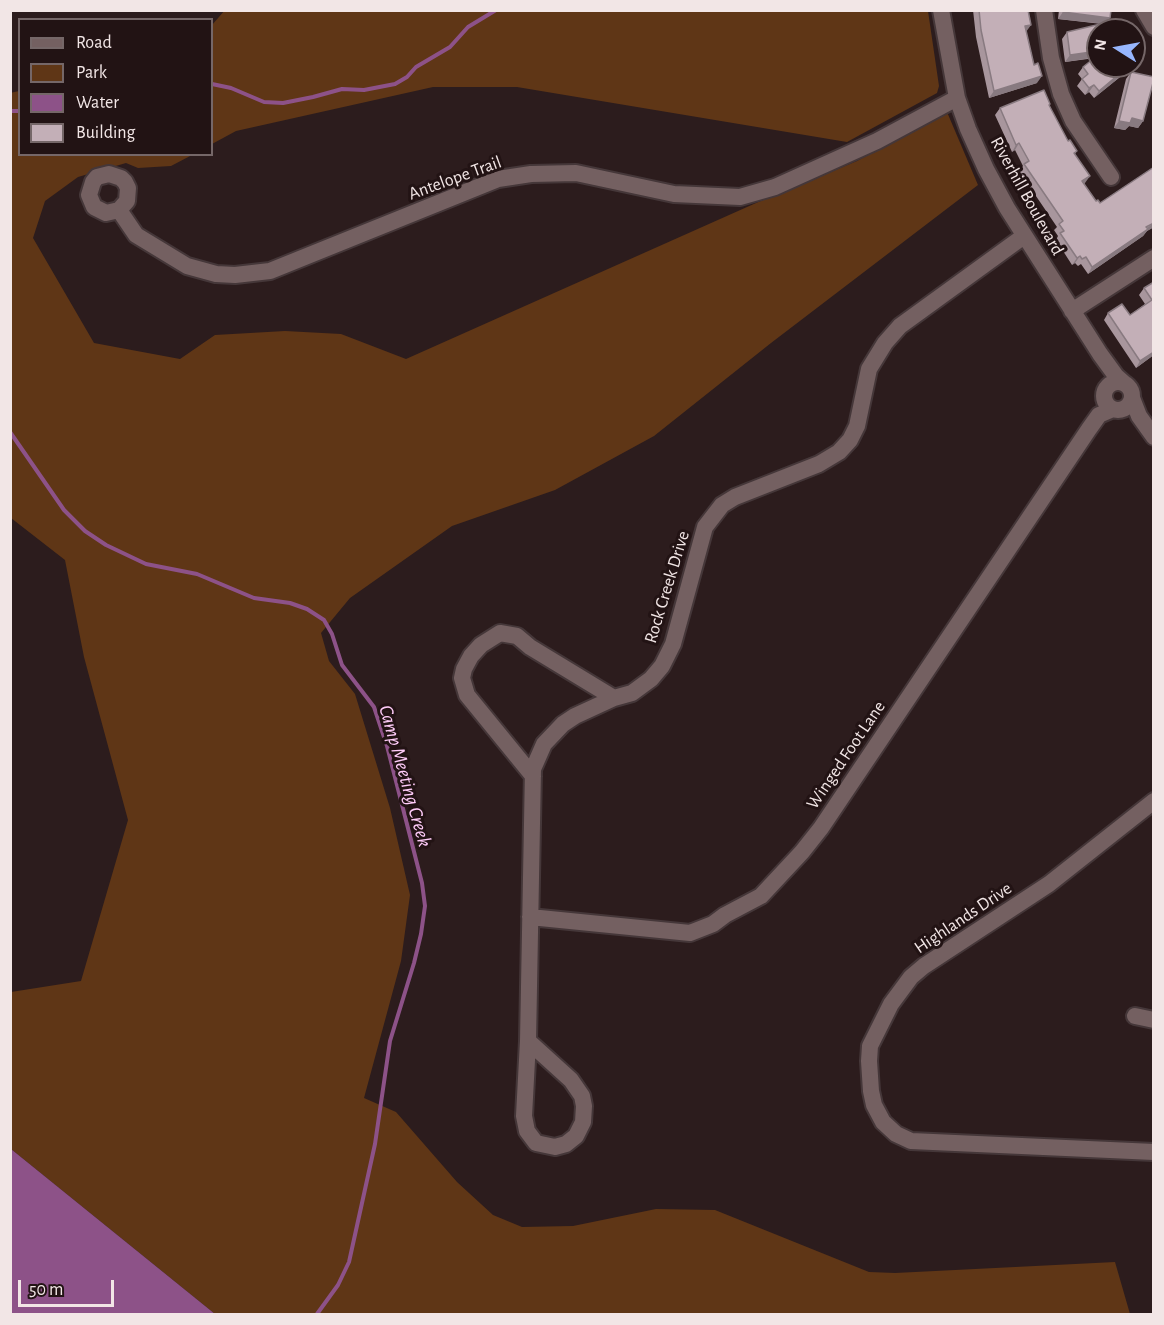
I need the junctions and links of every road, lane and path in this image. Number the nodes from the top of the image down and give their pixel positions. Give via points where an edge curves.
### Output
1 (941, 10) edge
2 (1044, 10) edge
3 (1144, 10) edge
4 (1154, 27) edge
5 (957, 98) junction
6 (1111, 177) dead end
7 (120, 210) dead end
8 (1024, 236) junction
9 (1154, 258) edge
10 (1072, 310) junction
11 (1117, 397) junction
12 (1152, 435) edge
13 (614, 698) junction
14 (533, 776) junction
15 (1154, 801) edge
16 (530, 917) junction
17 (1135, 1016) dead end
18 (1154, 1020) edge
19 (528, 1041) junction
20 (1154, 1152) edge

1 - 5 street, Riverhill Boulevard
2 - 6 street via 1061,94 1073,121
3 - 4 street
5 - 7 street, Antelope Trail via 868,146 775,187 740,196 674,194 576,173 498,179 270,271 216,274 187,266 136,234
5 - 8 street, Riverhill Boulevard via 986,169
8 - 10 street, Riverhill Boulevard
8 - 13 street, Rock Creek Drive via 900,326 885,343 869,369 857,426 839,452 819,464 735,497 712,515 705,527 673,645 662,666 632,693
9 - 10 street
10 - 11 street, Riverhill Boulevard via 1116,376
11 - 12 street, Riverhill Boulevard via 1139,416
11 - 16 street, Winged Foot Lane via 1089,429 827,819 761,896 690,933
13 - 14 street, Rock Creek Drive via 575,716 558,729 537,756
13 - 14 street via 517,636 500,633 481,645 464,669 466,695
14 - 16 street, Rock Creek Drive
15 - 20 street, Highlands Drive via 1049,884 911,977 891,1004 870,1046 868,1061 874,1105 883,1122 911,1141
16 - 19 street, Rock Creek Drive
17 - 18 street
19 - 19 street, Rock Creek Drive via 523,1105 527,1131 543,1146 566,1144 576,1136 583,1122 582,1096 571,1080

